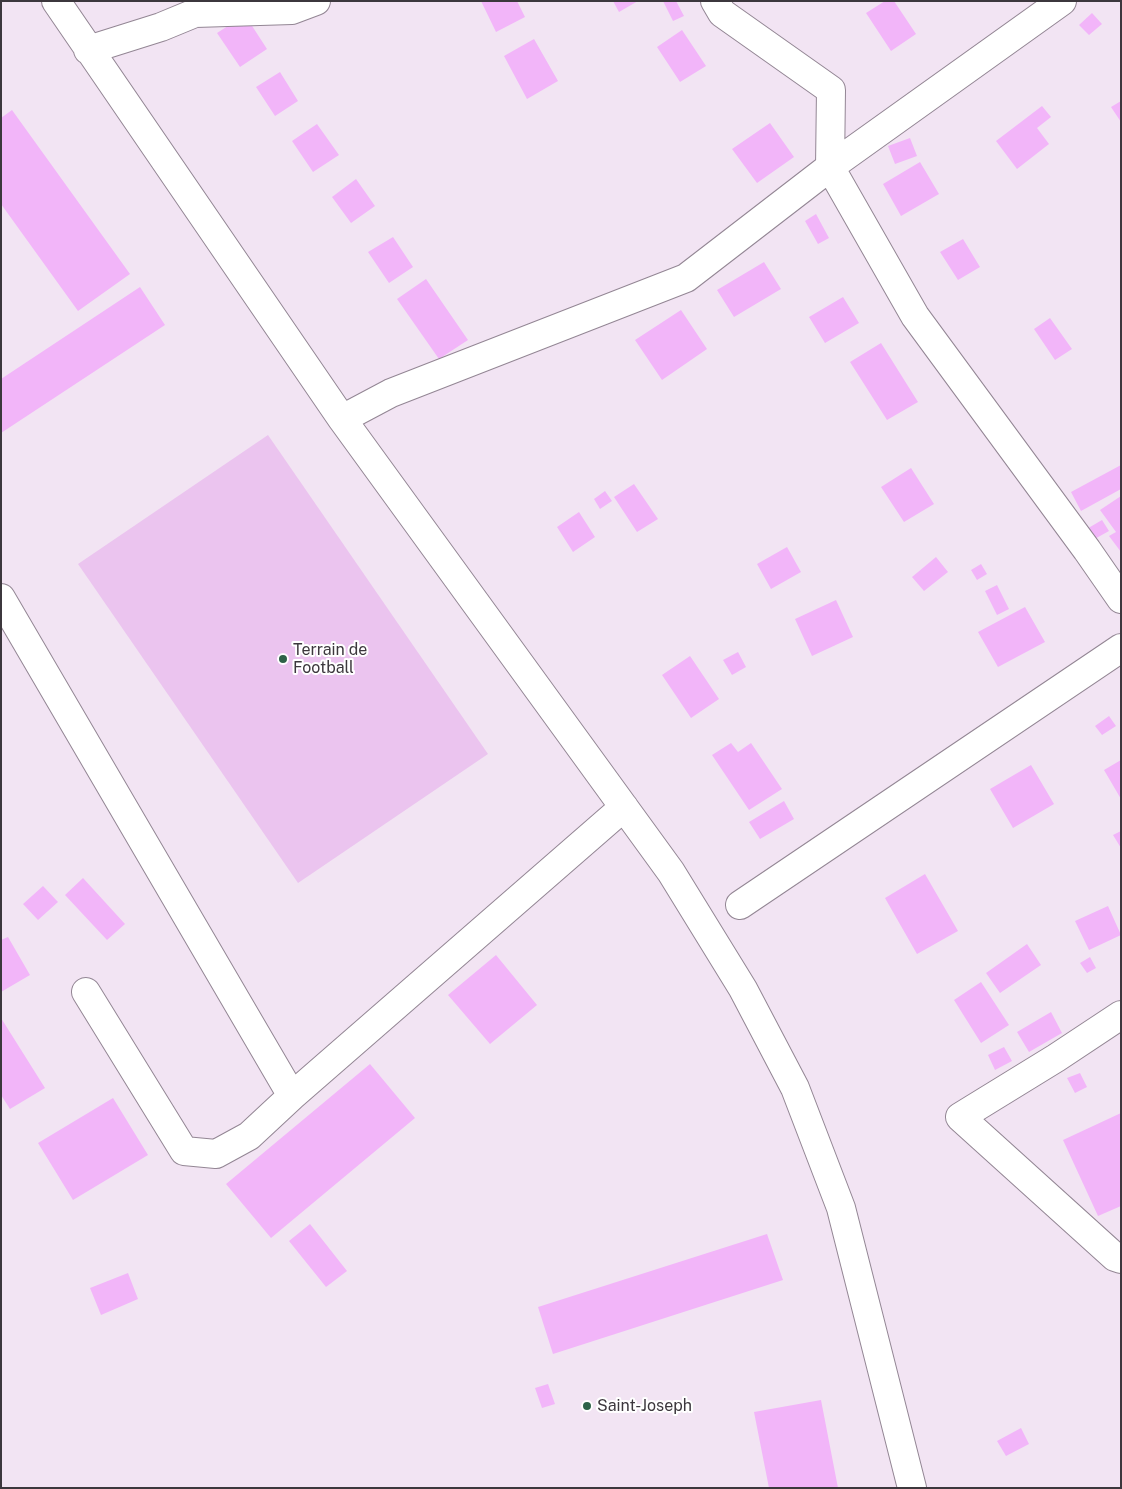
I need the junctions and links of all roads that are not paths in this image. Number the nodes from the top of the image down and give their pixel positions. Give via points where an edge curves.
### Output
1 (56, 1) edge
2 (316, 1) edge
3 (715, 1) edge
4 (1062, 1) edge
5 (88, 50) junction
6 (830, 167) junction
7 (342, 419) junction
8 (1, 598) edge
9 (1121, 599) edge
10 (1121, 648) edge
11 (624, 807) junction
12 (740, 906) dead end
13 (86, 992) dead end
14 (1121, 1015) edge
15 (292, 1096) junction
16 (1121, 1259) edge
17 (912, 1488) edge

1 - 5 street
2 - 5 street via 292,10 195,13
3 - 6 street via 722,13 831,90
4 - 6 street
5 - 7 street
6 - 7 street via 686,278 391,393
6 - 9 street via 915,316
7 - 11 street
8 - 15 street
10 - 12 street
11 - 15 street
11 - 17 street via 671,872 743,989 795,1088 841,1208
13 - 15 street via 184,1151 216,1154 248,1136
14 - 16 street via 960,1117

